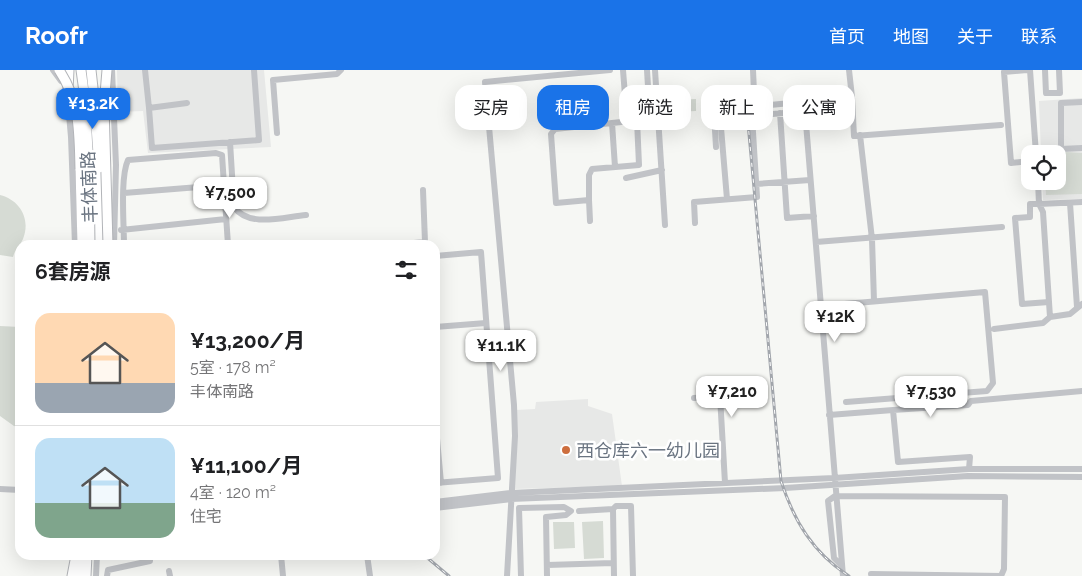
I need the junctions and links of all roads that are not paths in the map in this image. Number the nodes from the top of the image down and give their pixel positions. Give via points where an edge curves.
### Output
1 (53, 70) edge
2 (59, 70) edge
3 (69, 70) edge
4 (81, 70) edge
5 (91, 70) edge
6 (107, 70) edge
7 (112, 70) edge
8 (145, 70) edge
9 (254, 70) edge
10 (341, 70) edge
11 (602, 70) edge
12 (610, 70) edge
13 (623, 70) edge
14 (647, 70) edge
15 (654, 70) edge
16 (753, 70) edge
17 (850, 70) edge
18 (1029, 70) edge
19 (1045, 70) edge
20 (1059, 70) edge
21 (624, 85) edge
22 (648, 85) edge
23 (754, 85) edge
24 (851, 85) edge
25 (68, 95) junction
26 (89, 98) junction
27 (1082, 102) edge
28 (187, 103) dead end
29 (149, 108) junction
30 (780, 113) junction
31 (114, 117) junction
32 (70, 121) junction
33 (612, 123) junction
34 (619, 123) edge
35 (1001, 125) dead end
36 (637, 130) edge
37 (715, 130) edge
38 (721, 130) edge
39 (854, 130) edge
40 (277, 133) dead end
41 (115, 134) junction
42 (860, 135) junction
43 (72, 137) junction
44 (230, 142) junction
45 (1035, 145) edge
46 (716, 147) dead end
47 (1082, 148) edge
48 (1021, 162) edge
49 (615, 167) junction
50 (90, 168) junction
51 (662, 170) junction
52 (626, 178) dead end
53 (810, 180) junction
54 (785, 182) junction
55 (756, 184) junction
56 (224, 185) junction
57 (423, 190) dead end
58 (1039, 190) edge
59 (124, 193) junction
60 (727, 199) junction
61 (589, 200) junction
62 (1082, 202) edge
63 (1070, 203) junction
64 (1040, 204) junction
65 (306, 215) dead end
66 (814, 216) junction
67 (226, 219) junction
68 (590, 221) dead end
69 (695, 223) dead end
70 (665, 225) dead end
71 (1002, 227) dead end
72 (124, 230) junction
73 (114, 231) junction
74 (871, 238) junction
75 (75, 240) edge
76 (83, 240) edge
77 (90, 240) edge
78 (99, 240) edge
79 (108, 240) edge
80 (114, 240) edge
81 (124, 240) edge
82 (228, 240) edge
83 (425, 240) edge
84 (816, 242) junction
85 (440, 256) edge
86 (874, 301) junction
87 (1049, 302) junction
88 (1080, 305) edge
89 (822, 306) junction
90 (1050, 317) junction
91 (486, 323) junction
92 (440, 327) edge
93 (994, 329) dead end
94 (1082, 391) edge
95 (694, 398) dead end
96 (846, 402) dead end
97 (894, 410) junction
98 (829, 415) junction
99 (969, 469) junction
100 (1082, 470) edge
101 (1082, 477) edge
102 (834, 482) junction
103 (440, 483) edge
104 (725, 484) junction
105 (0, 489) edge
106 (15, 490) edge
107 (580, 494) junction
108 (511, 496) junction
109 (835, 496) junction
110 (440, 502) edge
111 (440, 507) edge
112 (612, 509) junction
113 (580, 510) junction
114 (571, 511) junction
115 (553, 512) dead end
116 (71, 560) edge
117 (75, 560) edge
118 (84, 560) edge
119 (85, 560) edge
120 (97, 560) edge
121 (150, 560) edge
122 (281, 560) edge
123 (368, 560) edge
124 (613, 563) junction
125 (547, 565) junction
126 (871, 574) dead end
127 (72, 576) edge
128 (79, 576) edge
129 (87, 576) edge
130 (96, 576) edge
131 (107, 576) edge
132 (283, 576) edge
133 (370, 576) edge
134 (507, 576) edge
135 (520, 576) edge
136 (547, 576) edge
137 (614, 576) edge
138 (633, 576) edge
139 (843, 576) edge

1 - 25 street
2 - 50 highway, bridge via 77,110
3 - 25 highway
4 - 26 highway, 丰体南路
5 - 26 highway, 丰体南路
6 - 79 highway, bridge via 104,89
7 - 31 street, 丰体南路
8 - 29 street
9 - 44 street via 258,140
10 - 40 street via 337,74 273,80
11 - 12 street
11 - 108 street via 485,82 514,405
13 - 21 street
14 - 22 street
15 - 51 street
16 - 23 street
17 - 24 street
18 - 45 street
18 - 48 street via 1004,72 1011,163
19 - 20 street via 1046,93 1060,93
25 - 32 street, 丰体南路
26 - 50 highway, 丰体南路, bridge
27 - 47 street via 1061,103 1062,148
28 - 29 street
29 - 44 street via 152,148
30 - 53 street via 804,111
30 - 54 street
30 - 55 street via 752,116
31 - 32 street
31 - 41 street, 丰体南路
32 - 43 street, 丰体南路
33 - 34 street
33 - 49 street
33 - 61 street via 555,129 551,134 556,203
35 - 42 street
36 - 49 street via 639,165
37 - 46 street
38 - 60 street
39 - 42 street via 854,136
41 - 43 street
41 - 73 street, 丰体南路
42 - 74 street
43 - 75 street, 丰体南路
44 - 65 street via 234,207 240,215 254,220
49 - 61 street via 592,169
50 - 76 highway
50 - 77 highway, 丰体南路
50 - 78 highway, 丰体南路
51 - 52 street
51 - 70 street
53 - 54 street
53 - 66 street
54 - 55 street
54 - 66 street via 787,218
55 - 60 street via 757,197
56 - 59 street
56 - 59 street via 222,155 216,153 138,159 128,160
56 - 67 street
57 - 83 street
58 - 64 street
59 - 72 street
60 - 69 street via 694,202
61 - 68 street
62 - 63 street
63 - 64 street
63 - 88 street
64 - 87 street
64 - 87 street via 1030,204 1030,217 1015,218 1022,304
66 - 84 street
67 - 72 street
67 - 82 street
71 - 74 street
72 - 73 street
72 - 81 street
73 - 80 street, 丰体南路
74 - 84 street
74 - 86 street
84 - 89 street
85 - 91 street via 480,252
86 - 89 street
86 - 96 street via 985,292 992,383 986,392
87 - 90 street
88 - 90 street via 1070,314
89 - 98 street
90 - 93 street via 1035,325
91 - 92 street
91 - 103 street via 498,478
94 - 97 street
95 - 104 street via 720,396
97 - 98 street
97 - 99 street via 898,462 970,457
98 - 102 street
99 - 100 street
99 - 102 street
101 - 102 street via 968,476
102 - 104 street
102 - 107 street
102 - 109 street
104 - 107 street
105 - 106 street
107 - 108 street
107 - 113 street
108 - 110 street
108 - 111 street
108 - 134 street
109 - 126 street via 1005,497 1004,569 1001,576
109 - 139 street
112 - 113 street
112 - 124 street
112 - 138 street via 631,506
113 - 114 street
114 - 115 street
114 - 125 street via 566,515 546,517
114 - 135 street via 564,507 519,508
116 - 127 street
117 - 127 highway
118 - 128 highway
119 - 129 highway
120 - 130 street
121 - 131 street via 108,570
122 - 132 street
123 - 133 street
124 - 125 street
124 - 137 street
125 - 136 street

